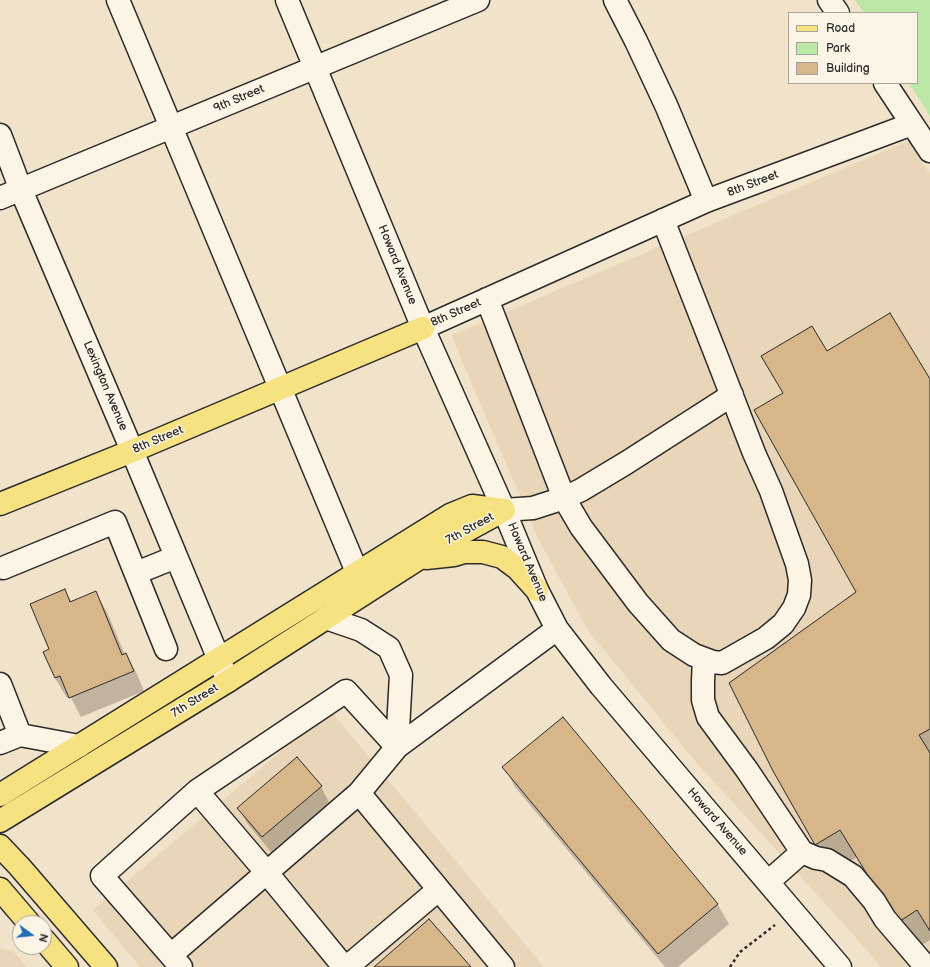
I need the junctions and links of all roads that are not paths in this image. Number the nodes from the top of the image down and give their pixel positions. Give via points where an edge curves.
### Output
1 (118, 0) edge
2 (287, 0) edge
3 (478, 0) edge
4 (615, 0) edge
5 (829, 0) edge
6 (837, 12) edge
7 (316, 67) junction
8 (886, 84) edge
9 (912, 124) junction
10 (171, 127) junction
11 (0, 135) edge
12 (930, 151) edge
13 (21, 190) junction
14 (0, 198) edge
15 (706, 201) junction
16 (663, 220) junction
17 (487, 299) junction
18 (423, 328) junction
19 (281, 388) junction
20 (732, 396) junction
21 (132, 451) junction
22 (564, 498) junction
23 (0, 504) edge
24 (504, 510) junction
25 (176, 557) junction
26 (418, 559) junction
27 (1, 566) edge
28 (358, 572) junction
29 (136, 573) junction
30 (537, 590) junction
31 (326, 618) junction
32 (557, 629) junction
33 (166, 649) dead end
34 (218, 659) junction
35 (704, 659) junction
36 (228, 681) junction
37 (0, 684) edge
38 (20, 735) junction
39 (0, 743) edge
40 (79, 746) junction
41 (397, 748) junction
42 (197, 791) junction
43 (359, 793) junction
44 (0, 795) edge
45 (0, 822) edge
46 (0, 846) edge
47 (802, 852) junction
48 (267, 873) junction
49 (768, 882) junction
50 (0, 888) edge
51 (438, 890) junction
52 (0, 905) edge
53 (18, 915) edge
54 (23, 915) edge
55 (52, 949) edge
56 (176, 961) edge
57 (67, 967) edge
58 (106, 967) edge
59 (346, 967) edge
60 (503, 967) edge
61 (840, 967) edge
62 (926, 967) edge

1 - 10 street
2 - 7 street, Howard Avenue
3 - 7 street, 9th Street
4 - 15 street via 666,105
5 - 6 street
7 - 10 street, 9th Street
7 - 18 street, Howard Avenue
8 - 9 street
9 - 12 street
9 - 15 street, 8th Street
10 - 13 street, 9th Street
10 - 19 street
11 - 13 street, Lexington Avenue
13 - 14 street, 9th Street
13 - 21 street, Lexington Avenue
15 - 16 street, 8th Street
16 - 17 street, 8th Street
16 - 20 street
17 - 18 street, 8th Street
17 - 22 street
18 - 19 main road, 8th Street
18 - 24 street, Howard Avenue
19 - 21 main road, 8th Street
19 - 28 street
20 - 22 street via 626,463
20 - 35 street via 771,491 797,564 799,595 783,624 766,638 722,663
21 - 23 main road, 8th Street
21 - 25 street, Lexington Avenue
22 - 24 street via 533,508
22 - 35 street via 638,603 671,640
24 - 26 main road, 7th Street
24 - 28 main road, 7th Street via 472,506 450,515
24 - 30 street, Howard Avenue
25 - 29 street
25 - 34 street, Lexington Avenue
26 - 30 main road via 464,552 487,553 502,557 518,569
26 - 31 main road, 7th Street
27 - 29 street via 115,522
28 - 34 main road, 7th Street
29 - 33 street
30 - 32 street, Howard Avenue
31 - 36 main road, 7th Street
31 - 41 street via 361,630 389,648 401,675
32 - 41 street
32 - 49 street, Howard Avenue via 601,686
34 - 36 street, Lexington Avenue
34 - 40 main road, 7th Street
35 - 47 street via 703,700 708,717
36 - 45 main road, 7th Street
37 - 38 street
38 - 39 street
38 - 40 street
40 - 44 main road, 7th Street
41 - 42 street via 346,691
41 - 43 street
42 - 48 street
42 - 56 street via 102,876
43 - 48 street
43 - 51 street
46 - 58 main road
47 - 49 street
47 - 62 street via 827,860 853,876
48 - 56 street
48 - 59 street
49 - 61 street, Howard Avenue
50 - 54 main road
51 - 59 street
51 - 60 street
52 - 53 main road
55 - 57 main road

